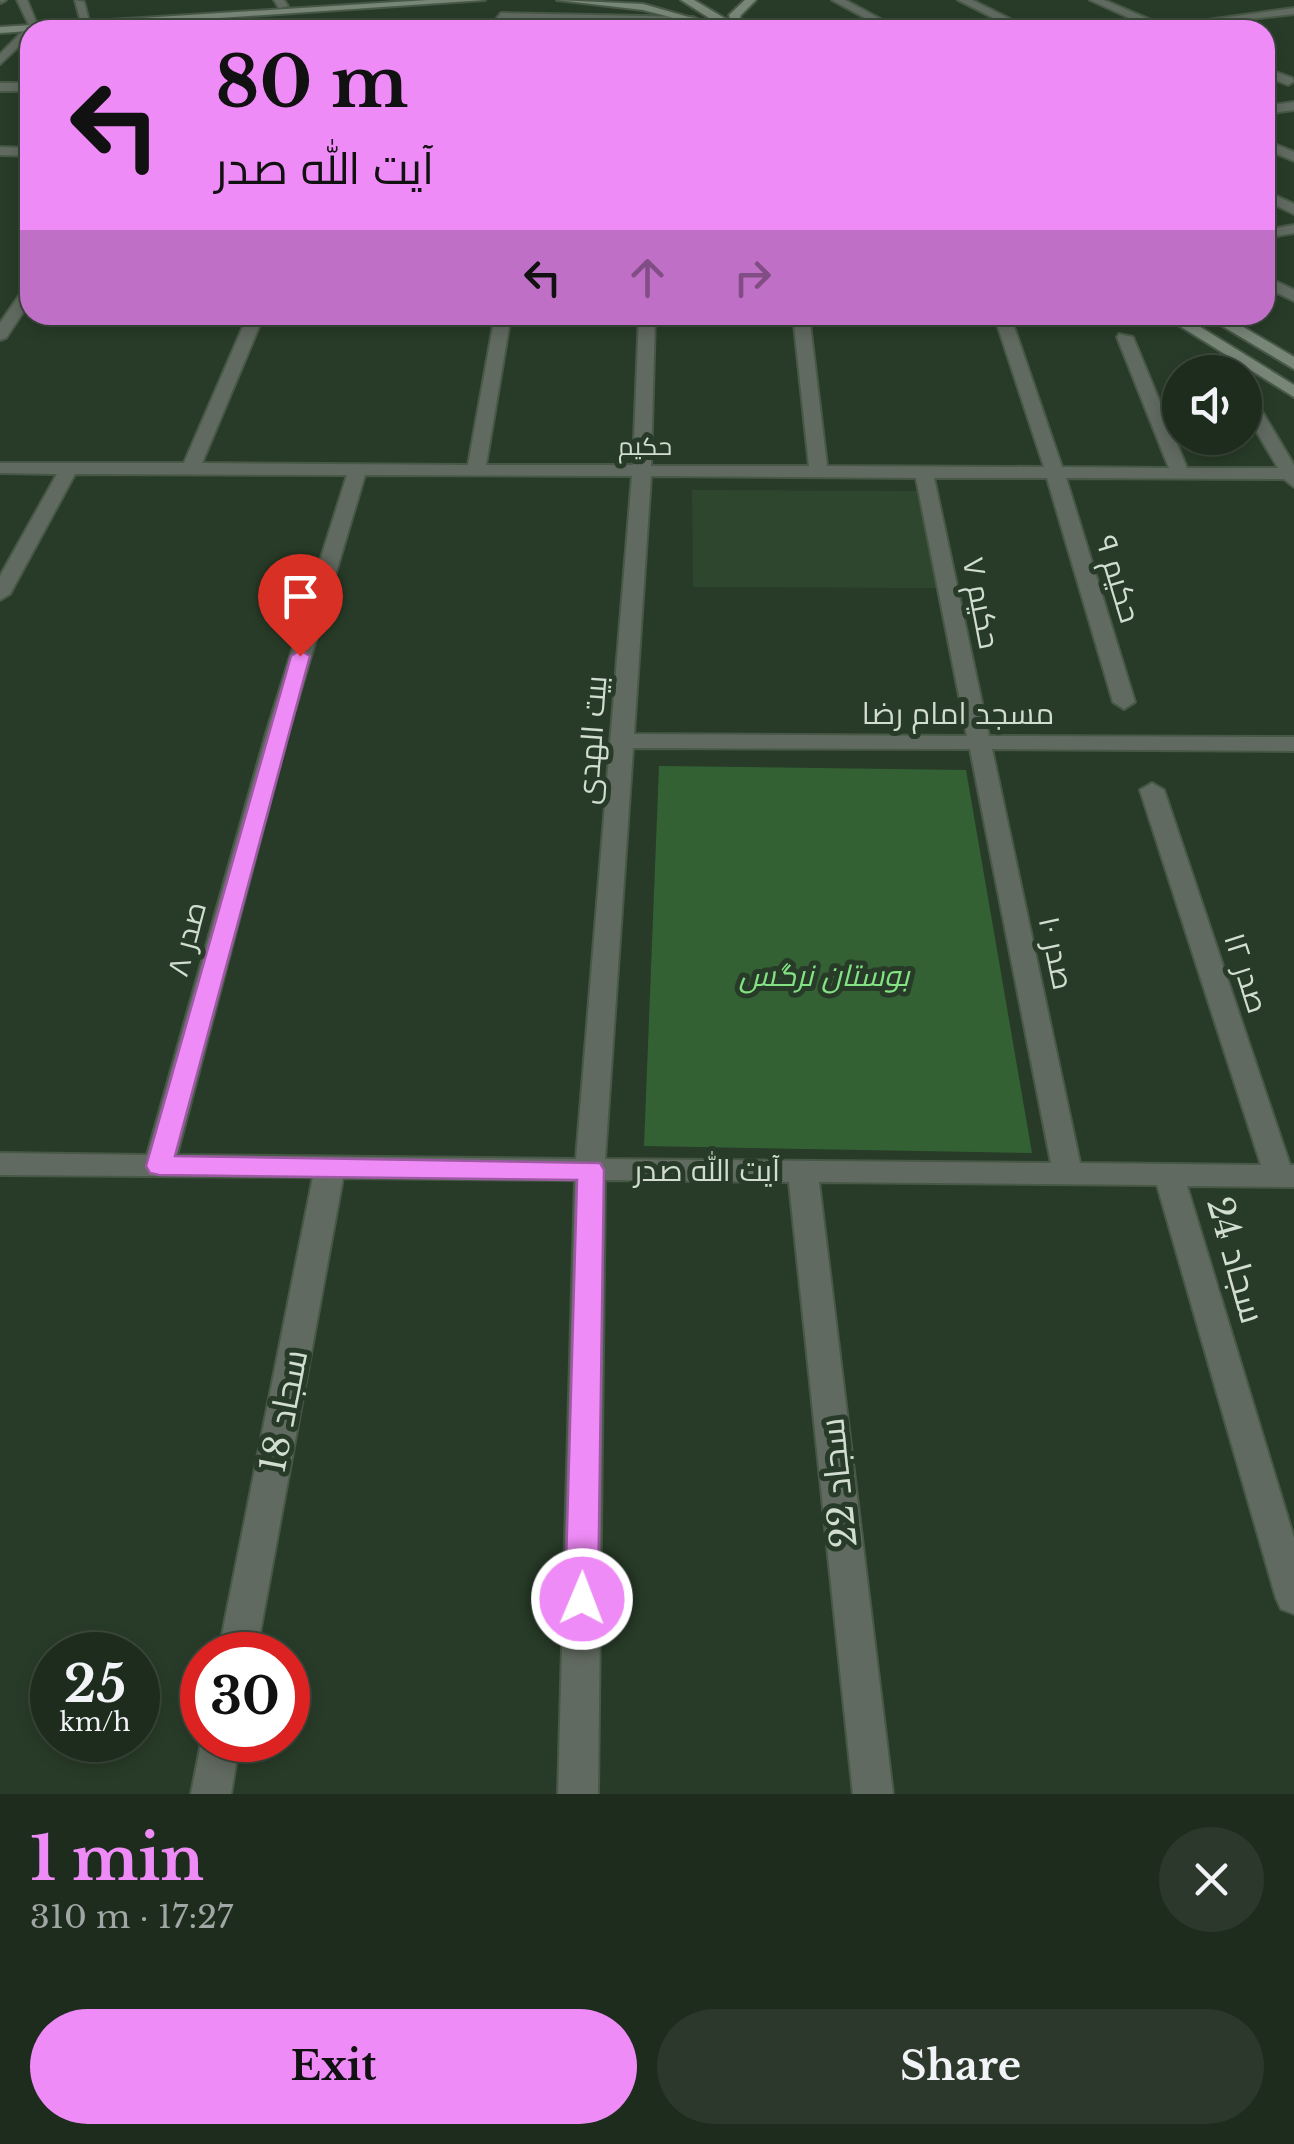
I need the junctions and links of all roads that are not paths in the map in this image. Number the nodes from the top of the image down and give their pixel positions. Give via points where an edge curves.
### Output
1 (382, 0) edge
2 (480, 0) edge
3 (562, 0) edge
4 (661, 0) edge
5 (686, 0) edge
6 (752, 0) edge
7 (837, 0) edge
8 (962, 0) edge
9 (1095, 0) edge
10 (79, 2) dead end
11 (281, 3) edge
12 (398, 5) junction
13 (1239, 5) dead end
14 (1294, 12) edge
15 (1265, 15) junction
16 (501, 16) dead end
17 (85, 18) junction
18 (69, 20) edge
19 (165, 20) edge
20 (388, 20) edge
21 (522, 20) edge
22 (694, 20) joint
23 (720, 20) edge
24 (735, 20) edge
25 (876, 20) edge
26 (1005, 20) edge
27 (1142, 20) edge
28 (1232, 20) edge
29 (1294, 26) edge
30 (20, 37) edge
31 (2, 59) edge
32 (1275, 76) edge
33 (1288, 82) dead end
34 (20, 305) edge
35 (252, 325) edge
36 (501, 325) edge
37 (647, 325) edge
38 (802, 325) edge
39 (1005, 325) edge
40 (1186, 325) edge
41 (1229, 325) edge
42 (0, 335) edge
43 (1126, 337) dead end
44 (1294, 364) edge
45 (1294, 392) edge
46 (1262, 426) edge
47 (0, 468) edge
48 (68, 468) junction
49 (191, 469) junction
50 (356, 470) junction
51 (476, 470) junction
52 (642, 471) junction
53 (819, 472) junction
54 (924, 472) junction
55 (1055, 473) junction
56 (1180, 474) junction
57 (1292, 478) edge
58 (0, 594) edge
59 (1124, 702) dead end
60 (622, 741) junction
61 (1294, 744) edge
62 (980, 745) junction
63 (1152, 790) dead end
64 (0, 1164) edge
65 (159, 1166) junction
66 (330, 1168) junction
67 (590, 1170) junction
68 (804, 1172) junction
69 (1068, 1174) junction
70 (1169, 1175) junction
71 (1287, 1176) edge
72 (1294, 1598) edge
73 (241, 1632) edge
74 (217, 1762) edge
75 (211, 1794) edge
76 (578, 1794) edge
77 (872, 1794) edge

1 - 11 main road
2 - 12 main road
3 - 22 main road via 643,7
4 - 22 main road
5 - 23 main road
6 - 24 main road
7 - 25 street
8 - 26 street
9 - 27 street
10 - 17 street
11 - 17 main road
12 - 19 main road
12 - 20 street
13 - 15 street
14 - 15 street
15 - 28 street
15 - 29 street
16 - 21 street
17 - 18 main road
30 - 31 street
32 - 33 street
34 - 42 street
35 - 49 street
36 - 51 street
37 - 52 street, بیت الهدی
38 - 53 street
39 - 55 street, حکیم ۹
40 - 45 main road
41 - 44 main road
43 - 56 street
46 - 57 street
47 - 48 street, حکیم
48 - 49 street, حکیم
48 - 58 street
49 - 50 street, حکیم
50 - 51 street, حکیم
50 - 65 street, صدر ۸
51 - 52 street, حکیم
52 - 53 street, حکیم
52 - 60 street, بیت الهدی
53 - 54 street, حکیم
54 - 55 street, حکیم
54 - 62 street, حکیم ۷
55 - 56 street, حکیم
55 - 59 street, حکیم ۹
56 - 57 street, حکیم
60 - 62 street, مسجد امام رضا
60 - 67 street, بیت الهدی
61 - 62 street, مسجد امام رضا
62 - 69 street, صدر ۱۰
63 - 71 street, صدر ۱۲
64 - 65 street, آیت الله صدر
65 - 66 street, آیت الله صدر
66 - 67 street, آیت الله صدر
66 - 73 street, سجاد 18
67 - 68 street, آیت الله صدر
67 - 76 street, بیت الهدی
68 - 69 street, آیت الله صدر
68 - 77 street, سجاد 22
69 - 70 street, آیت الله صدر
70 - 71 street, آیت الله صدر
70 - 72 street, سجاد 24
74 - 75 street

